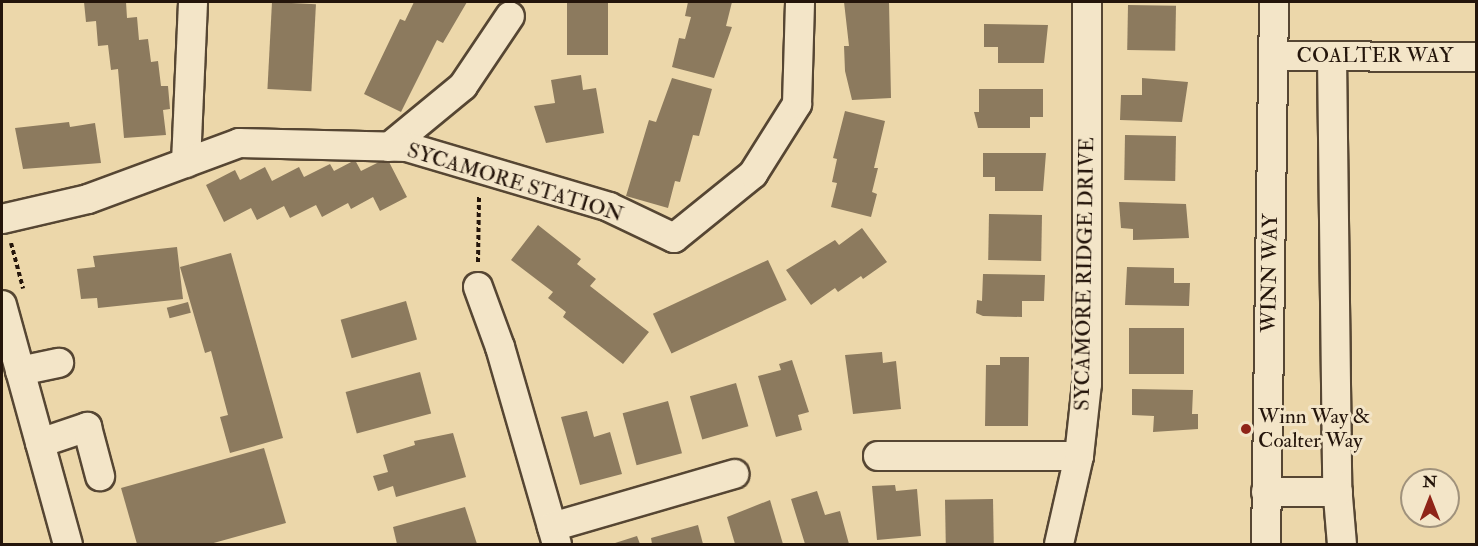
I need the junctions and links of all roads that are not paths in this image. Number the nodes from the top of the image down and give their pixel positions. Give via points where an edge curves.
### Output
1 (194, 2) edge
2 (800, 2) edge
3 (1087, 2) edge
4 (1274, 2) edge
5 (510, 16) dead end
6 (1274, 56) junction
7 (1332, 56) junction
8 (1476, 57) edge
9 (389, 147) junction
10 (186, 163) junction
11 (2, 219) edge
12 (478, 287) road end
13 (2, 305) edge
14 (59, 363) dead end
15 (20, 371) junction
16 (40, 442) junction
17 (878, 456) dead end
18 (1079, 456) junction
19 (734, 474) dead end
20 (100, 476) dead end
21 (1266, 492) junction
22 (1338, 492) junction
23 (555, 536) edge
24 (68, 544) edge
25 (1059, 544) edge
26 (1266, 544) edge
27 (1342, 544) edge

1 - 10 street
2 - 9 street, SYCAMORE STATION via 797,104 753,174 674,238 609,207 407,147
3 - 18 street, SYCAMORE RIDGE DRIVE via 1087,384
4 - 6 street, WINN WAY
5 - 9 street, SYCAMORE STATION via 463,86
6 - 7 street, COALTER WAY
6 - 21 street, WINN WAY
7 - 8 street, COALTER WAY
7 - 22 street
9 - 10 street, SYCAMORE STATION via 239,143
10 - 11 street, SYCAMORE STATION via 88,199
12 - 23 street via 500,347
13 - 15 street
14 - 15 street
15 - 16 street
16 - 20 street via 87,427
16 - 24 street
17 - 18 street
18 - 25 street, SYCAMORE RIDGE DRIVE
19 - 23 street
21 - 22 street
21 - 26 street, WINN WAY
22 - 27 street

